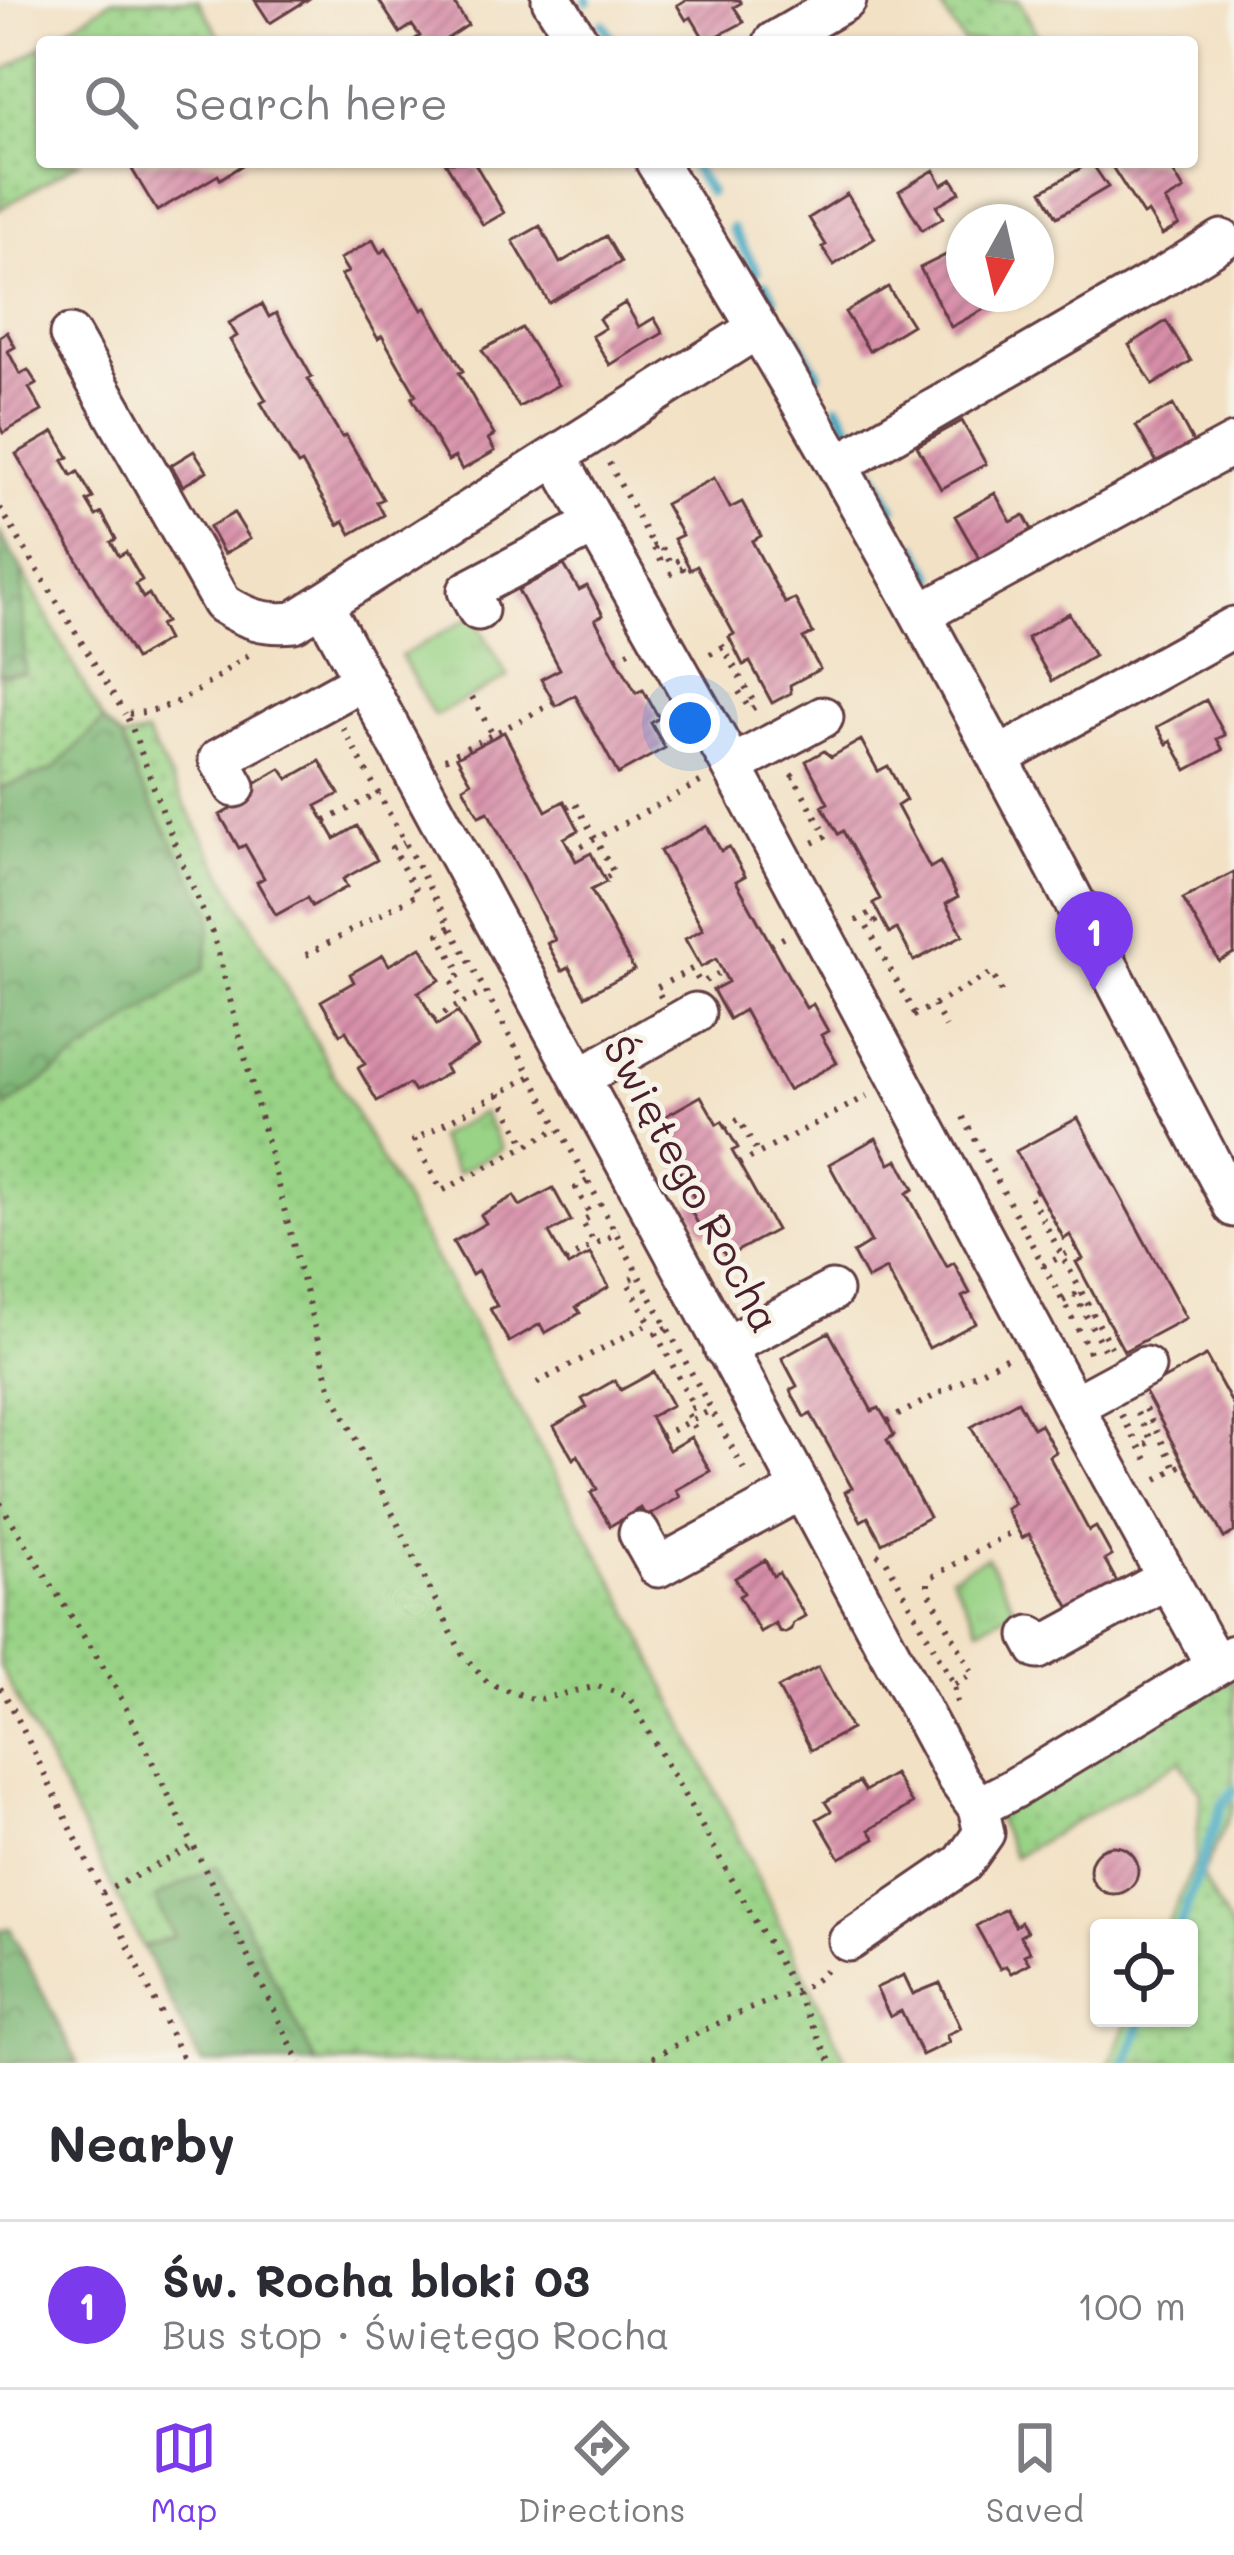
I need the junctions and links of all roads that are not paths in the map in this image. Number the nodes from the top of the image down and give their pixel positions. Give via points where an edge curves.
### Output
1 (552, 0) edge
2 (847, 0) edge
3 (575, 36) edge
4 (784, 36) edge
5 (660, 168) edge
6 (1222, 240) dead end
7 (758, 328) junction
8 (70, 335) dead end
9 (1234, 444) edge
10 (557, 457) junction
11 (838, 465) junction
12 (595, 524) junction
13 (322, 605) junction
14 (478, 610) dead end
15 (921, 614) junction
16 (1234, 627) edge
17 (368, 687) junction
18 (823, 716) dead end
19 (998, 757) junction
20 (732, 766) junction
21 (235, 787) dead end
22 (678, 1011) road end
23 (581, 1077) junction
24 (1229, 1184) edge
25 (832, 1291) dead end
26 (724, 1348) junction
27 (1130, 1380) road end
28 (1073, 1406) junction
29 (802, 1489) junction
30 (639, 1533) dead end
31 (1168, 1579) junction
32 (1030, 1636) dead end
33 (1225, 1660) edge
34 (979, 1807) junction
35 (849, 1941) road end

1 - 3 street
2 - 4 street
5 - 7 street
6 - 11 street
7 - 10 street
7 - 11 street
8 - 13 street via 222,603 270,625
9 - 15 street
10 - 12 street
10 - 13 street
11 - 15 street
12 - 14 street via 468,591
12 - 20 street
13 - 17 street, Świętego Rocha
15 - 19 street
16 - 19 street
17 - 21 street via 219,758
17 - 23 street, Świętego Rocha
18 - 20 street
19 - 24 street
20 - 28 street
22 - 23 street
23 - 26 street, Świętego Rocha
25 - 26 street
26 - 29 street, Świętego Rocha
27 - 28 street
28 - 31 street
29 - 30 street via 658,1567
29 - 34 street, Świętego Rocha
31 - 32 street via 1038,1649
31 - 33 street
33 - 34 street
34 - 35 street via 984,1832 963,1863

